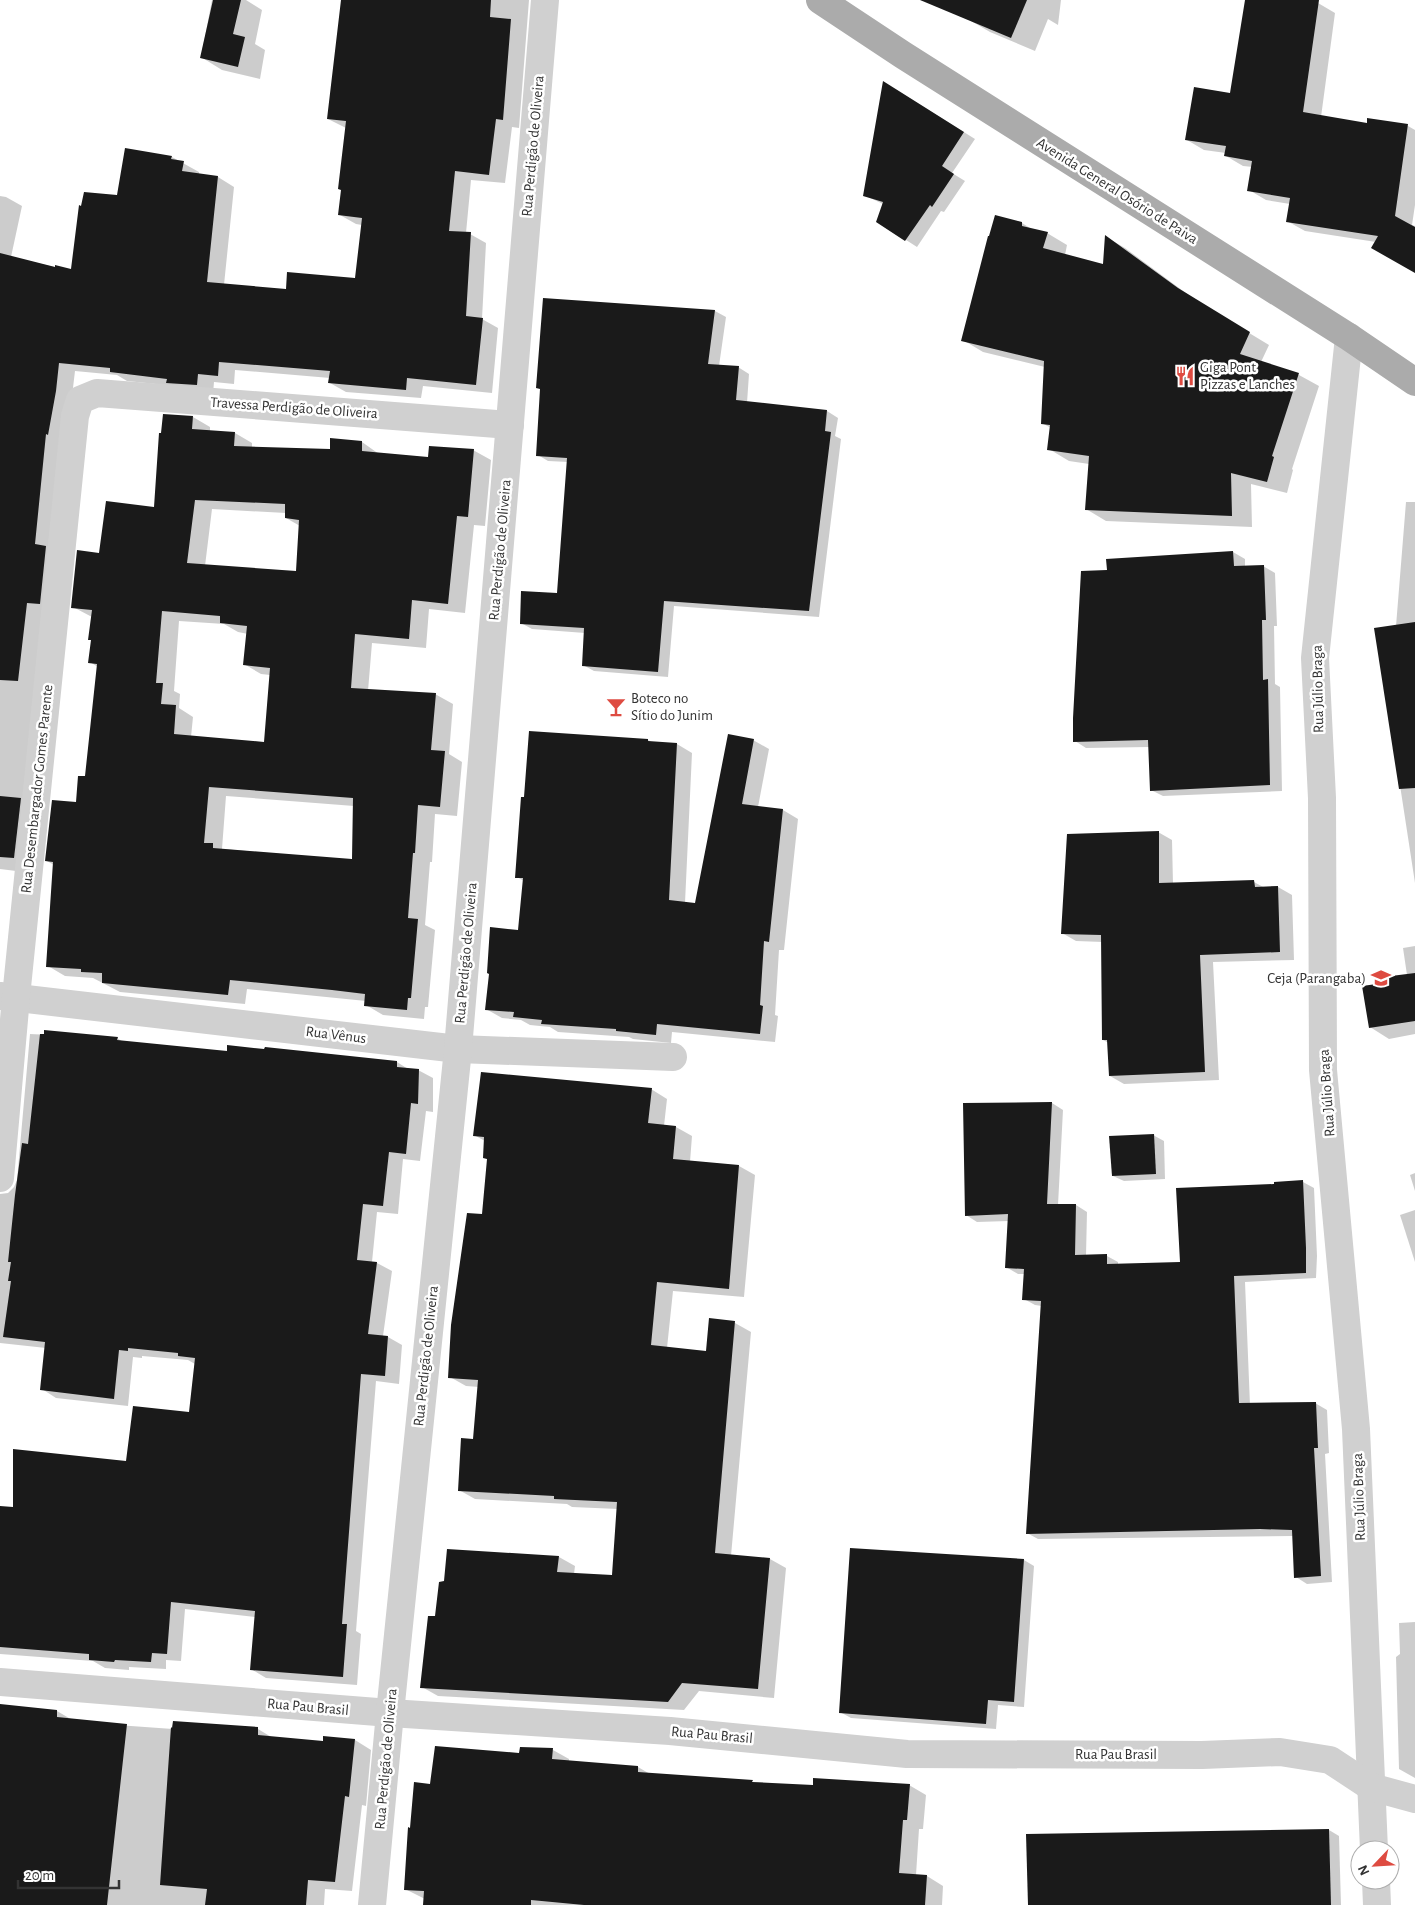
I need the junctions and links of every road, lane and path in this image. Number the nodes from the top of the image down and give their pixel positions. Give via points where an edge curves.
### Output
1 (545, 0) edge
2 (820, 0) edge
3 (1350, 337) junction
4 (1415, 382) edge
5 (80, 400) joint
6 (510, 425) junction
7 (8, 997) edge
8 (458, 1049) junction
9 (673, 1057) dead end
10 (0, 1178) edge
11 (0, 1682) edge
12 (390, 1713) junction
13 (1371, 1787) junction
14 (1415, 1799) edge
15 (1374, 1840) edge
16 (1376, 1890) edge
17 (372, 1905) edge
18 (1377, 1905) edge

1 - 6 street, Rua Perdigão de Oliveira
2 - 3 main road, Avenida General Osório de Paiva
3 - 4 main road, Avenida General Osório de Paiva
3 - 13 street, Rua Júlio Braga via 1315,658 1322,798 1323,1070 1356,1429
5 - 6 street, Travessa Perdigão de Oliveira via 97,393
5 - 7 street, Rua Desembargador Gomes Parente via 75,416
6 - 8 street, Rua Perdigão de Oliveira
7 - 8 street, Rua Vênus
7 - 10 street, Rua Desembargador Gomes Parente
8 - 9 street, Rua Vênus
8 - 12 street, Rua Perdigão de Oliveira
11 - 12 street, Rua Pau Brasil
12 - 13 street, Rua Pau Brasil via 670,1731 907,1754 1202,1755 1280,1752 1330,1760
12 - 17 street, Rua Perdigão de Oliveira
13 - 14 street, Rua Pau Brasil
13 - 15 street, Rua Júlio Braga
16 - 18 street

